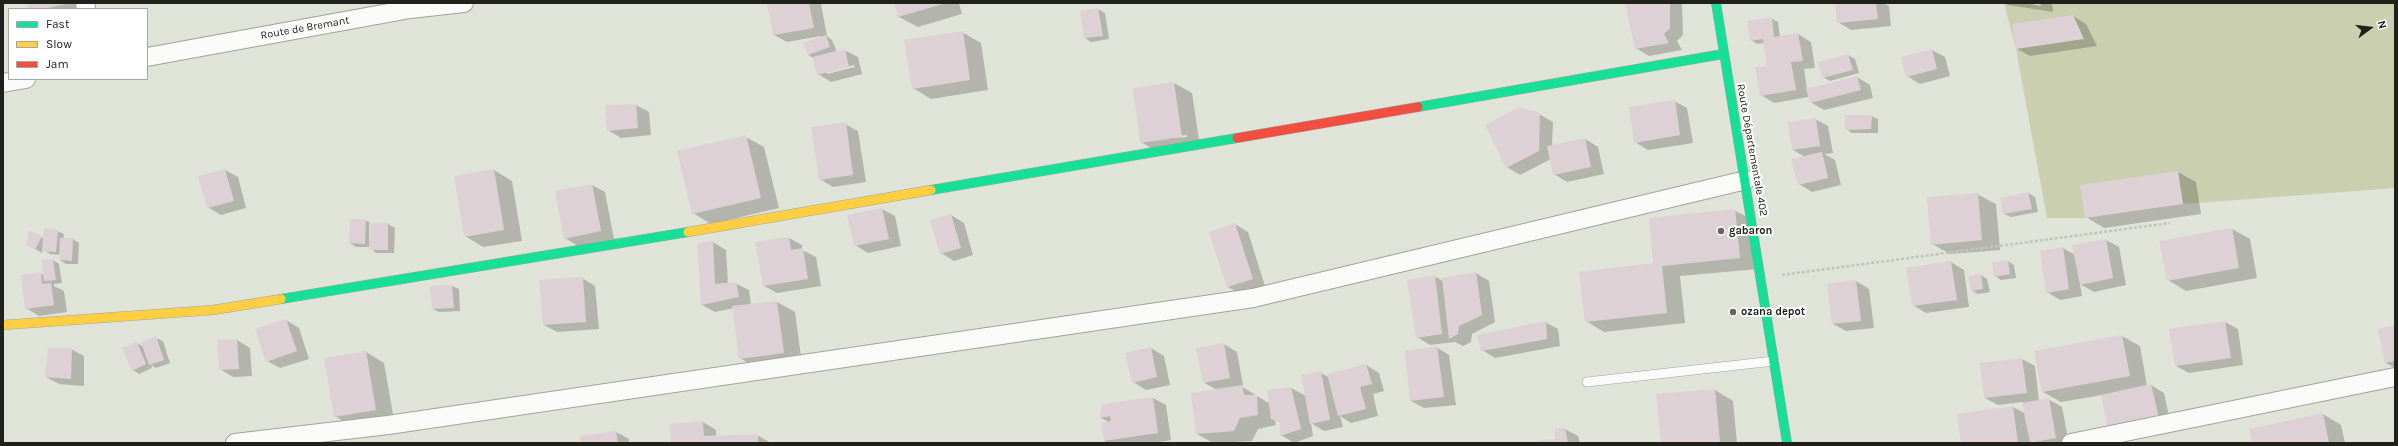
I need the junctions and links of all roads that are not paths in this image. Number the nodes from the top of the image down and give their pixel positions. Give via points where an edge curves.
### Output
1 (464, 3) edge
2 (1716, 3) edge
3 (410, 6) edge
4 (1722, 54) junction
5 (148, 57) edge
6 (20, 80) edge
7 (3, 83) edge
8 (1746, 180) junction
9 (3, 325) edge
10 (1774, 361) junction
11 (2395, 378) edge
12 (1587, 382) dead end
13 (235, 443) edge
14 (1787, 443) edge
15 (2072, 443) edge

1 - 3 street, Route de Bremant
2 - 4 street, Route Départementale 402
3 - 5 street, Route de Bremant
4 - 8 street, Route Départementale 402
4 - 9 street via 794,214 213,310
6 - 7 street
8 - 10 street, Route Départementale 402
8 - 13 street via 1253,298 396,424
10 - 12 lane
10 - 14 street, Route Départementale 402
11 - 15 street

